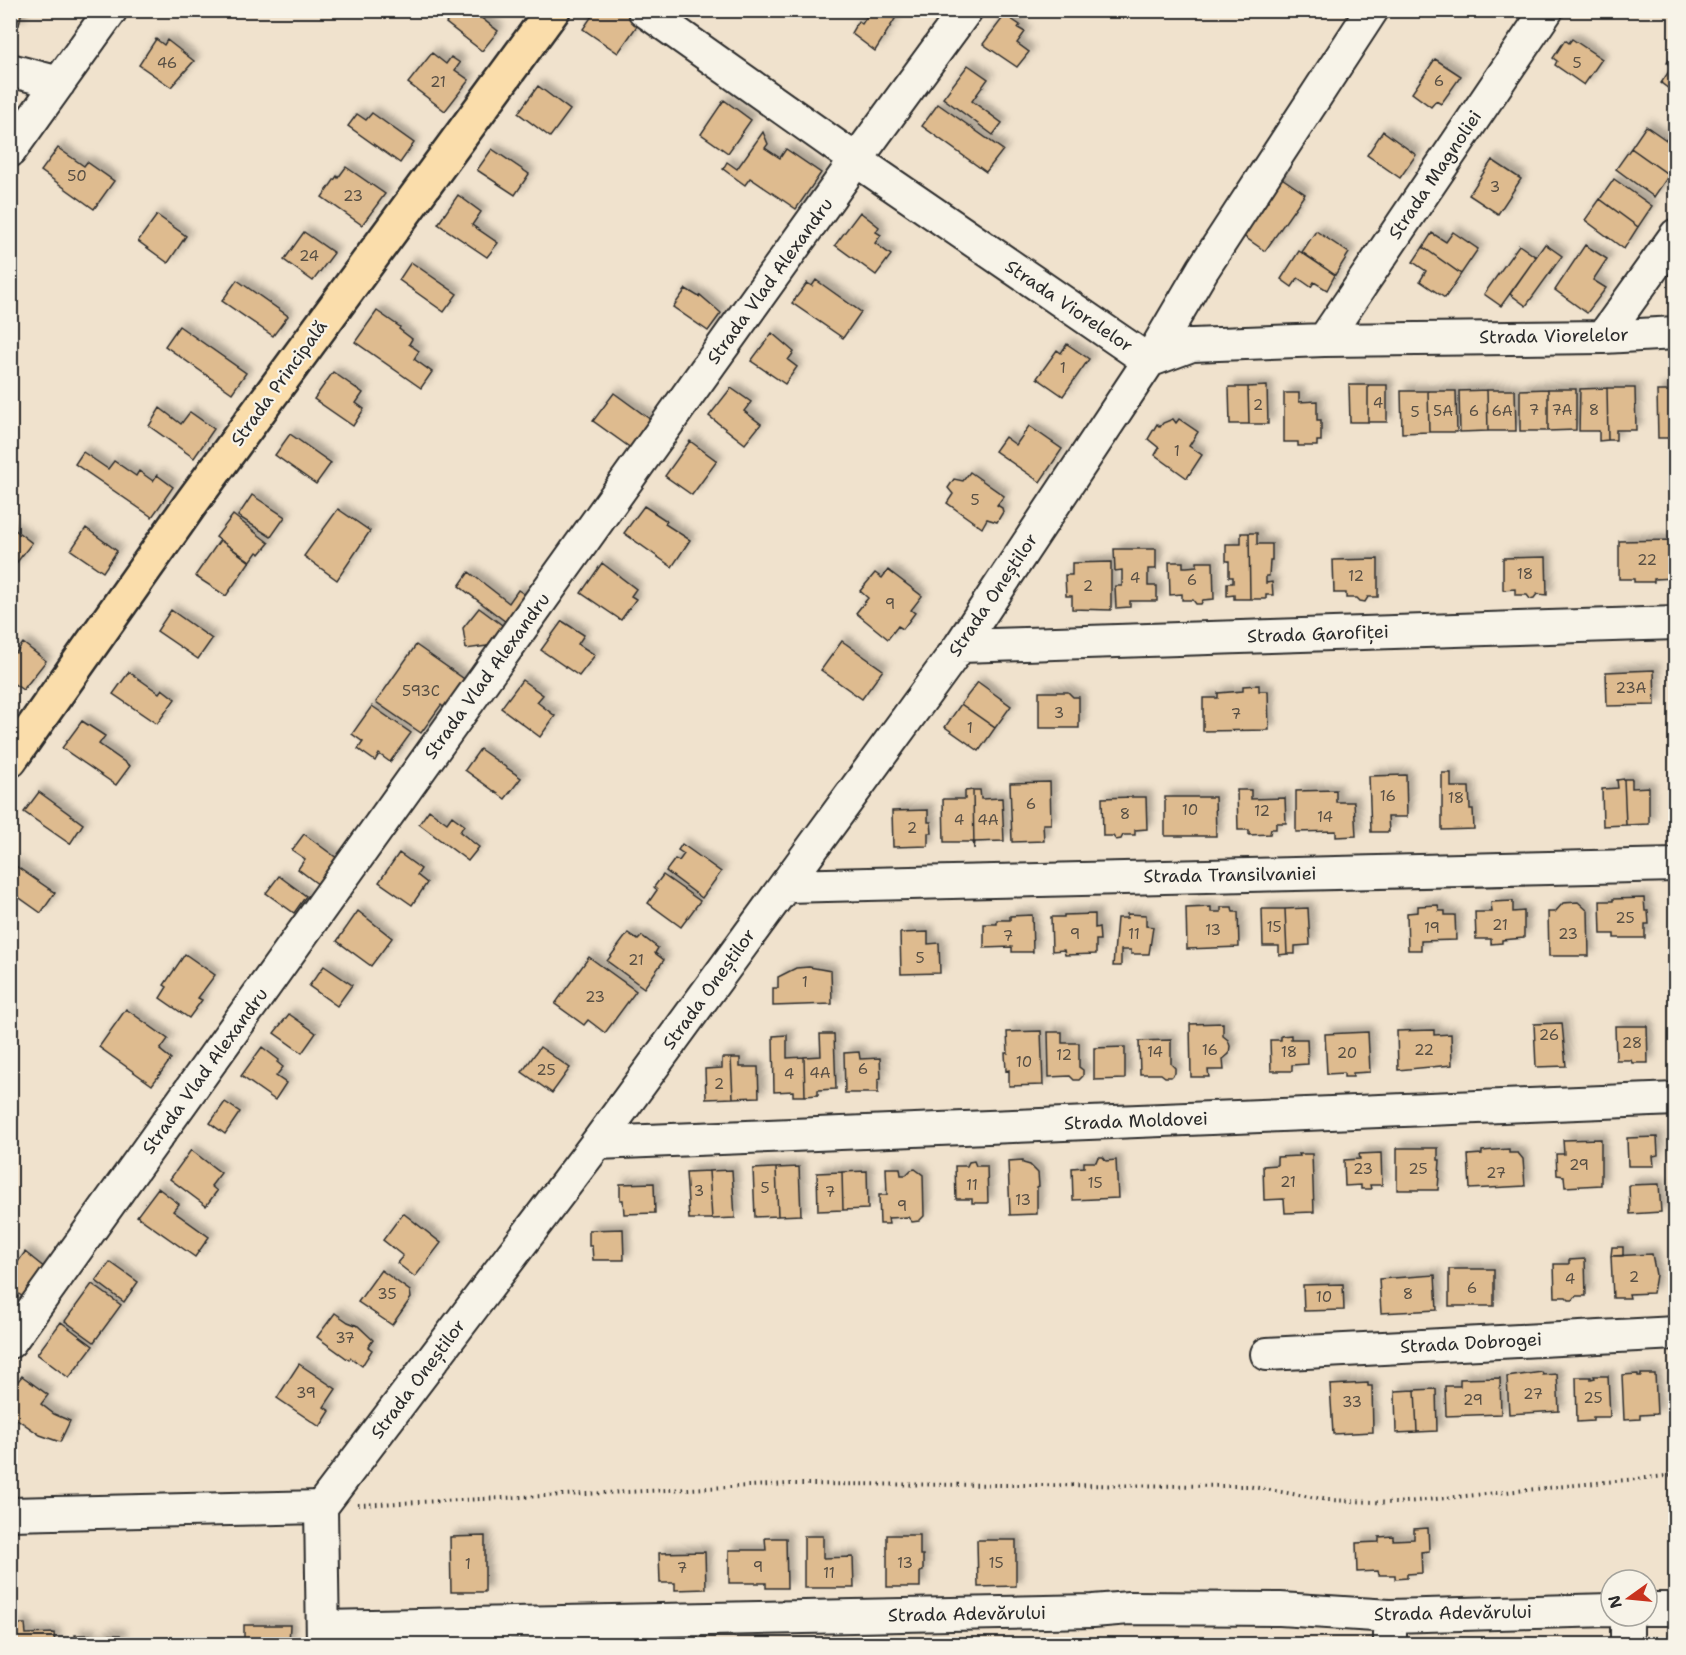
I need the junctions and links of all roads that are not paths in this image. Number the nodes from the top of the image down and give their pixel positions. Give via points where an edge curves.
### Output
1 (111, 10) edge
2 (553, 10) edge
3 (644, 10) edge
4 (966, 10) edge
5 (1372, 10) edge
6 (1547, 10) edge
7 (10, 70) edge
8 (59, 83) junction
9 (10, 151) edge
10 (856, 160) junction
11 (1676, 236) edge
12 (1676, 333) edge
13 (1603, 337) junction
14 (1324, 340) junction
15 (1149, 361) junction
16 (1676, 623) edge
17 (960, 645) junction
18 (10, 760) edge
19 (1676, 865) edge
20 (785, 886) junction
21 (1676, 1099) edge
22 (597, 1143) junction
23 (1676, 1333) edge
24 (10, 1342) edge
25 (1267, 1354) dead end
26 (321, 1507) junction
27 (10, 1514) edge
28 (1659, 1609) edge
29 (1676, 1609) edge
30 (1599, 1611) edge
31 (1627, 1628) edge
32 (1390, 1630) edge
33 (323, 1636) edge
34 (1627, 1644) edge

1 - 8 street
2 - 18 main road, Strada Principală via 192,502
3 - 10 street, Strada Viorelelor
4 - 10 street, Strada Vlad Alexandru
5 - 15 street, Strada Oneștilor via 1203,268
6 - 14 street, Strada Magnoliei
7 - 8 street
8 - 9 street
10 - 15 street, Strada Viorelelor
10 - 24 street, Strada Vlad Alexandru
11 - 13 street
12 - 13 street, Strada Viorelelor
13 - 14 street, Strada Viorelelor
14 - 15 street, Strada Viorelelor via 1192,345
15 - 17 street, Strada Oneștilor
16 - 17 street, Strada Garofiței
17 - 20 street, Strada Oneștilor
19 - 20 street, Strada Transilvaniei
20 - 22 street, Strada Oneștilor
21 - 22 street, Strada Moldovei
22 - 26 street, Strada Oneștilor
23 - 25 street, Strada Dobrogei
26 - 27 street
26 - 33 street
28 - 29 street
30 - 32 street, Strada Adevărului
31 - 34 street
32 - 33 street, Strada Adevărului via 1280,1609 1129,1608

